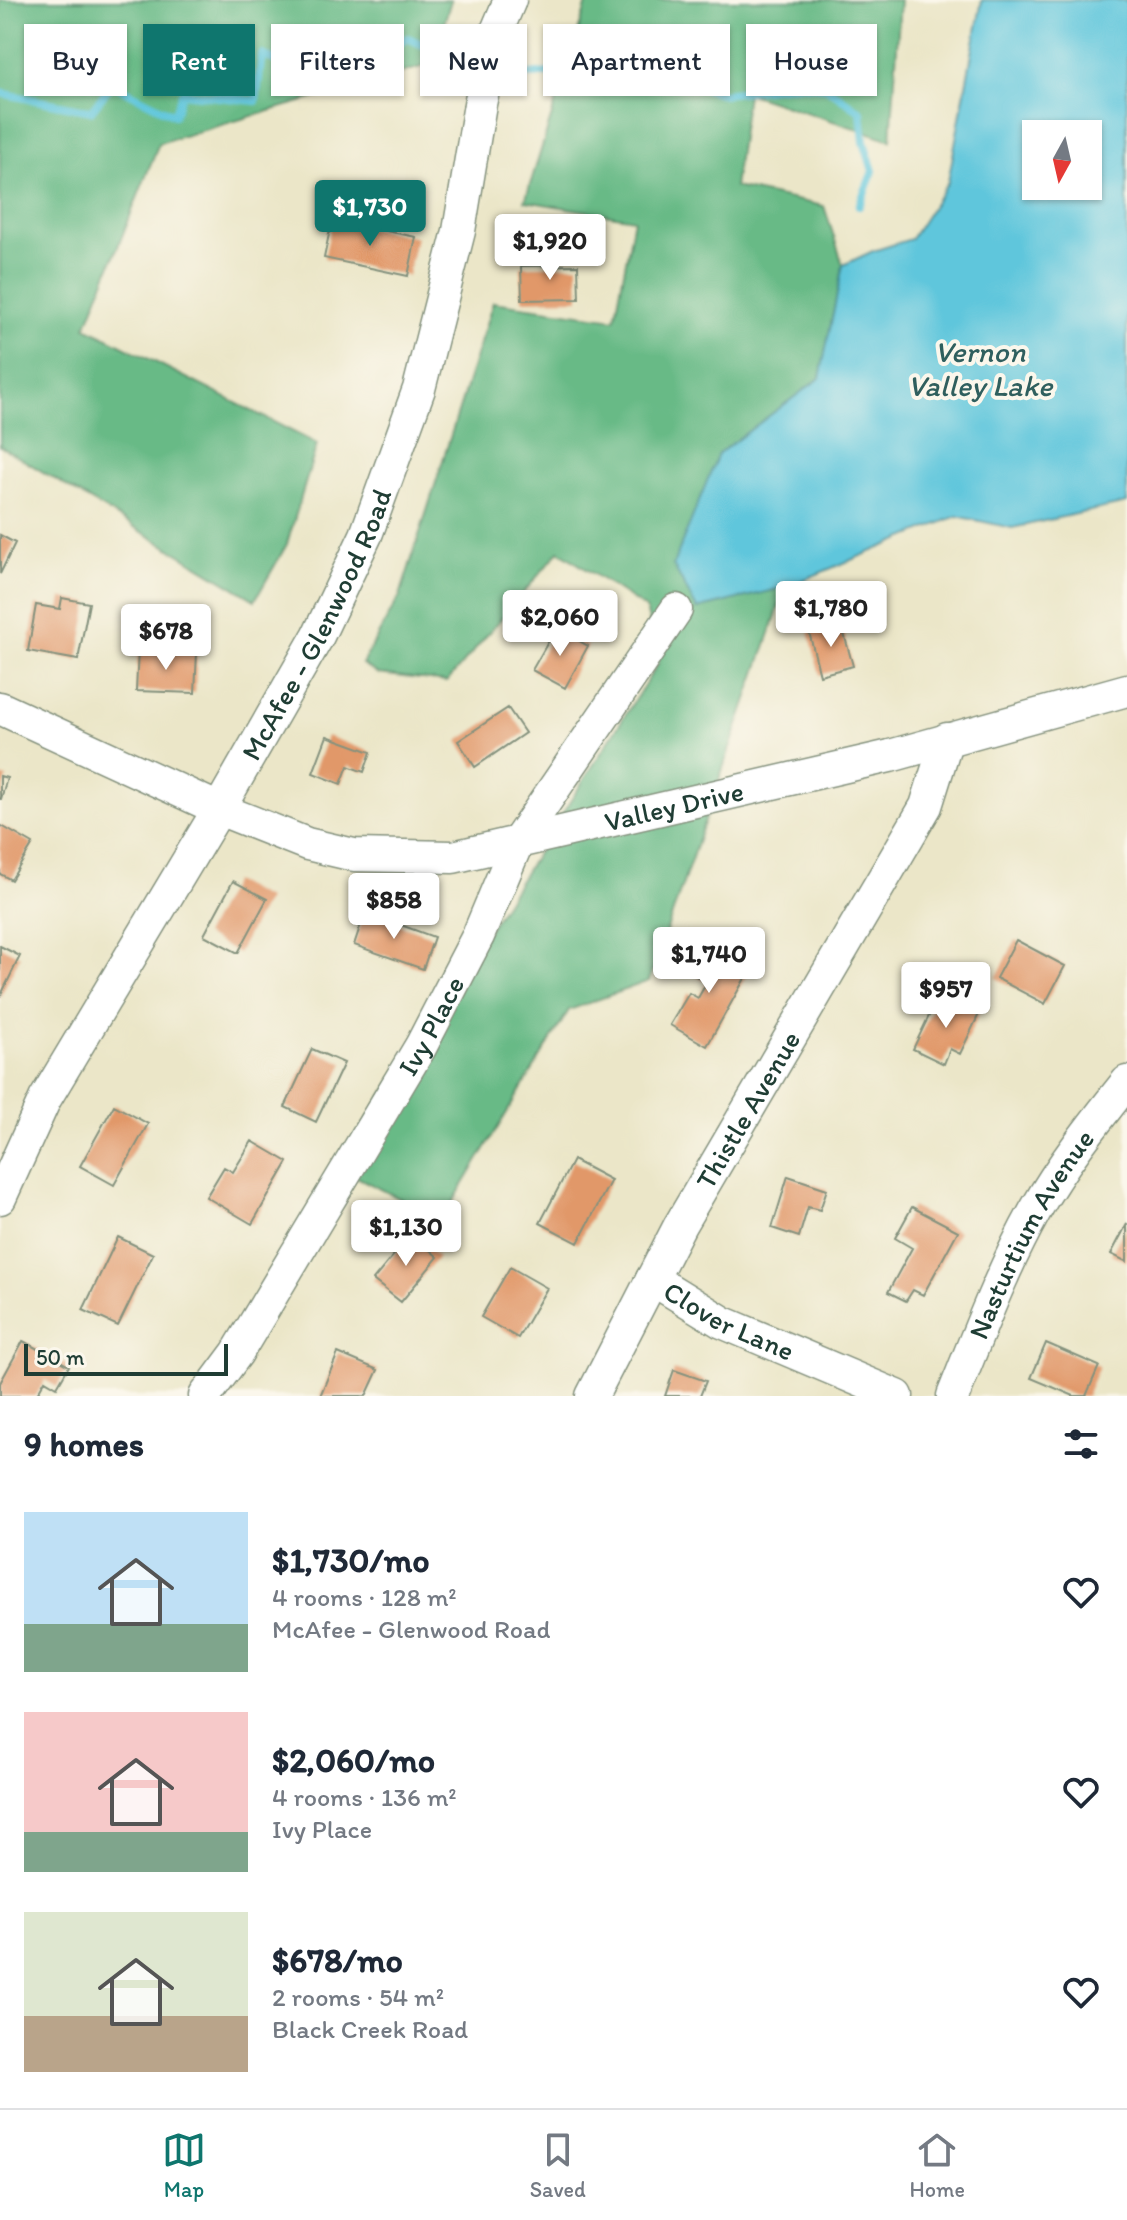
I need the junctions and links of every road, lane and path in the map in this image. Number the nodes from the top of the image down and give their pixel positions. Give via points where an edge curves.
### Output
1 (510, 0) edge
2 (676, 610) dead end
3 (1127, 690) edge
4 (0, 708) edge
5 (947, 739) junction
6 (219, 809) junction
7 (517, 843) junction
8 (1127, 1082) edge
9 (0, 1198) edge
10 (652, 1279) junction
11 (205, 1396) edge
12 (592, 1396) edge
13 (897, 1396) edge
14 (953, 1396) edge

1 - 6 street, McAfee - Glenwood Road via 496,33 459,231 419,389 371,521 318,636
2 - 7 street, Ivy Place
3 - 5 street, Valley Drive
4 - 6 street, Valley Drive
5 - 7 street, Valley Drive via 716,799
5 - 10 street, Thistle Avenue via 926,806
6 - 7 street, Valley Drive via 307,844 354,855 453,857
6 - 9 street, McAfee - Glenwood Road via 45,1099
7 - 11 street, Ivy Place via 478,936 421,1046 237,1353
8 - 14 street, Nasturtium Avenue via 1072,1152 1034,1212
10 - 12 street, Thistle Avenue
10 - 13 street, Clover Lane via 722,1322

